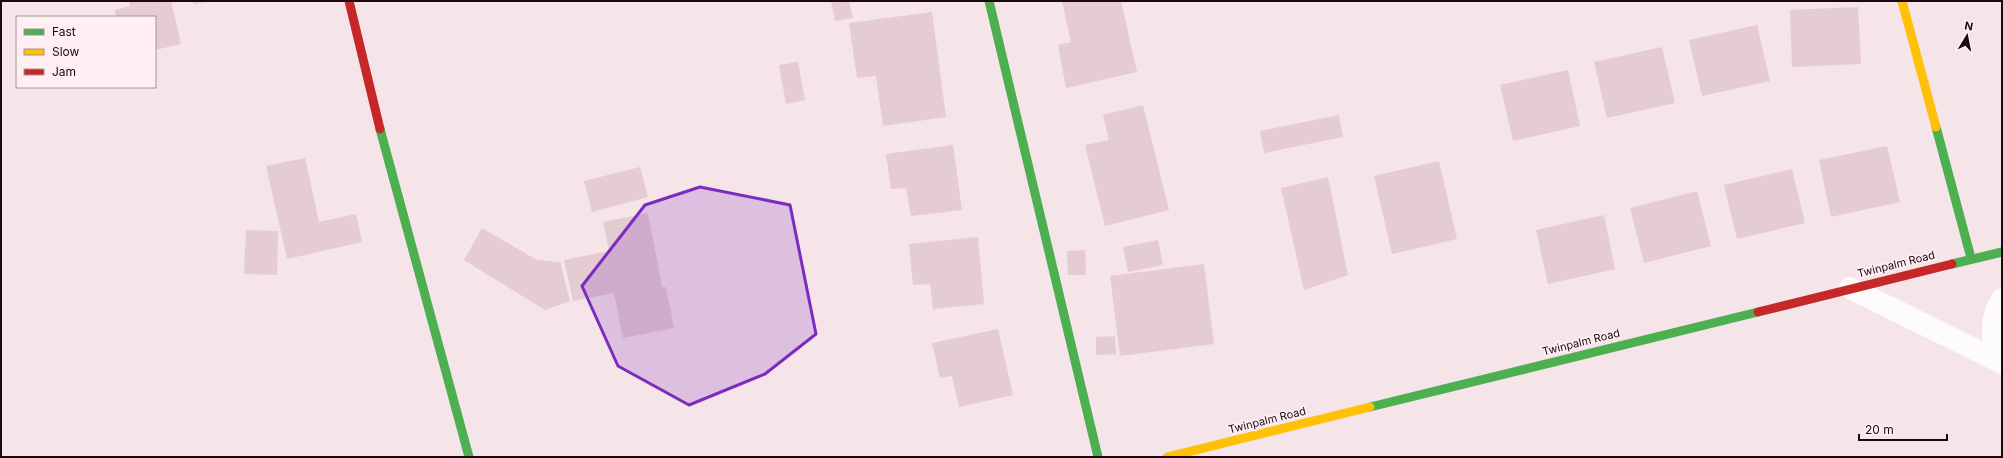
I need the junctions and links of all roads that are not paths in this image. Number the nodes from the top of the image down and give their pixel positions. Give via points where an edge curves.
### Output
1 (349, 1) edge
2 (989, 1) edge
3 (1902, 1) edge
4 (2002, 252) edge
5 (1970, 258) junction
6 (1850, 288) junction
7 (2002, 299) edge
8 (2002, 363) edge
9 (469, 457) edge
10 (1098, 457) edge
11 (1167, 457) edge

1 - 9 street via 384,143
2 - 10 street
3 - 5 street
4 - 5 street, Twinpalm Road
5 - 6 street, Twinpalm Road
6 - 8 street
6 - 11 street, Twinpalm Road
7 - 8 street via 1994,315 1992,332 1995,348

